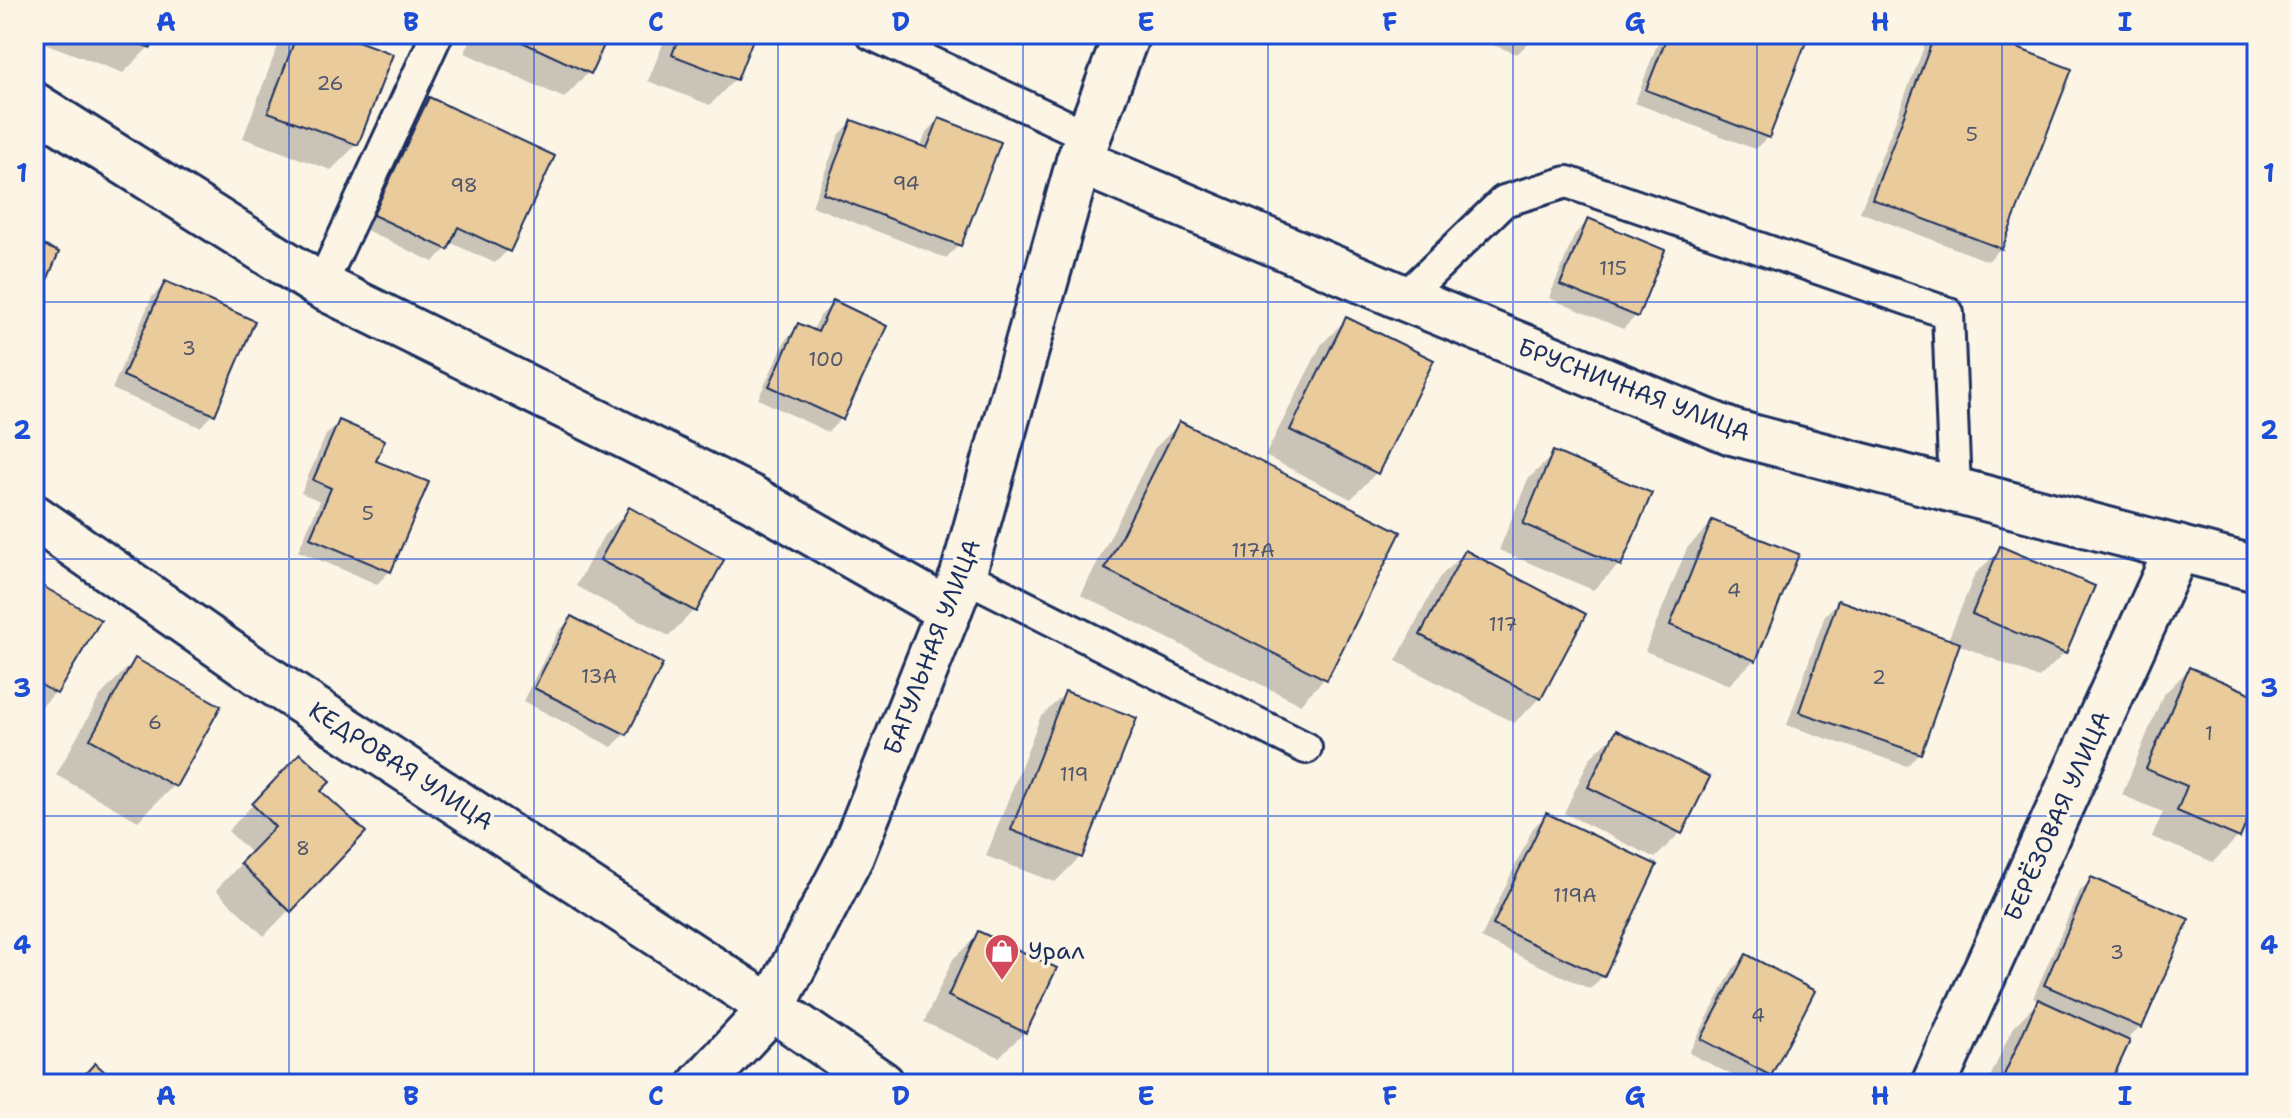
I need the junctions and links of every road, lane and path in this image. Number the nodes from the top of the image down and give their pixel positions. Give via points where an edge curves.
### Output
1 (437, 34) edge
2 (871, 34) edge
3 (1127, 34) edge
4 (34, 105) edge
5 (1084, 148) junction
6 (321, 286) junction
7 (1404, 298) junction
8 (1955, 490) junction
9 (34, 517) edge
10 (2178, 548) junction
11 (2257, 569) edge
12 (956, 593) junction
13 (1306, 748) dead end
14 (772, 1008) junction
15 (701, 1084) edge
16 (882, 1084) edge
17 (1934, 1084) edge

1 - 6 lane
2 - 5 lane
3 - 5 street, БАГУЛЬНАЯ УЛИЦА
4 - 6 street
5 - 7 street, БРУСНИЧНАЯ УЛИЦА
5 - 12 street, БАГУЛЬНАЯ УЛИЦА
6 - 12 street
7 - 8 street, БРУСНИЧНАЯ УЛИЦА via 1732,432
7 - 8 lane via 1504,201 1567,182 1948,313
8 - 10 street, БРУСНИЧНАЯ УЛИЦА
9 - 14 street, КЕДРОВАЯ УЛИЦА via 270,680
10 - 11 street, БРУСНИЧНАЯ УЛИЦА
10 - 17 street, БЕРЁЗОВАЯ УЛИЦА
12 - 13 lane
12 - 14 street, БАГУЛЬНАЯ УЛИЦА via 851,856
14 - 15 street, БАГУЛЬНАЯ УЛИЦА
14 - 16 street, КЕДРОВАЯ УЛИЦА

